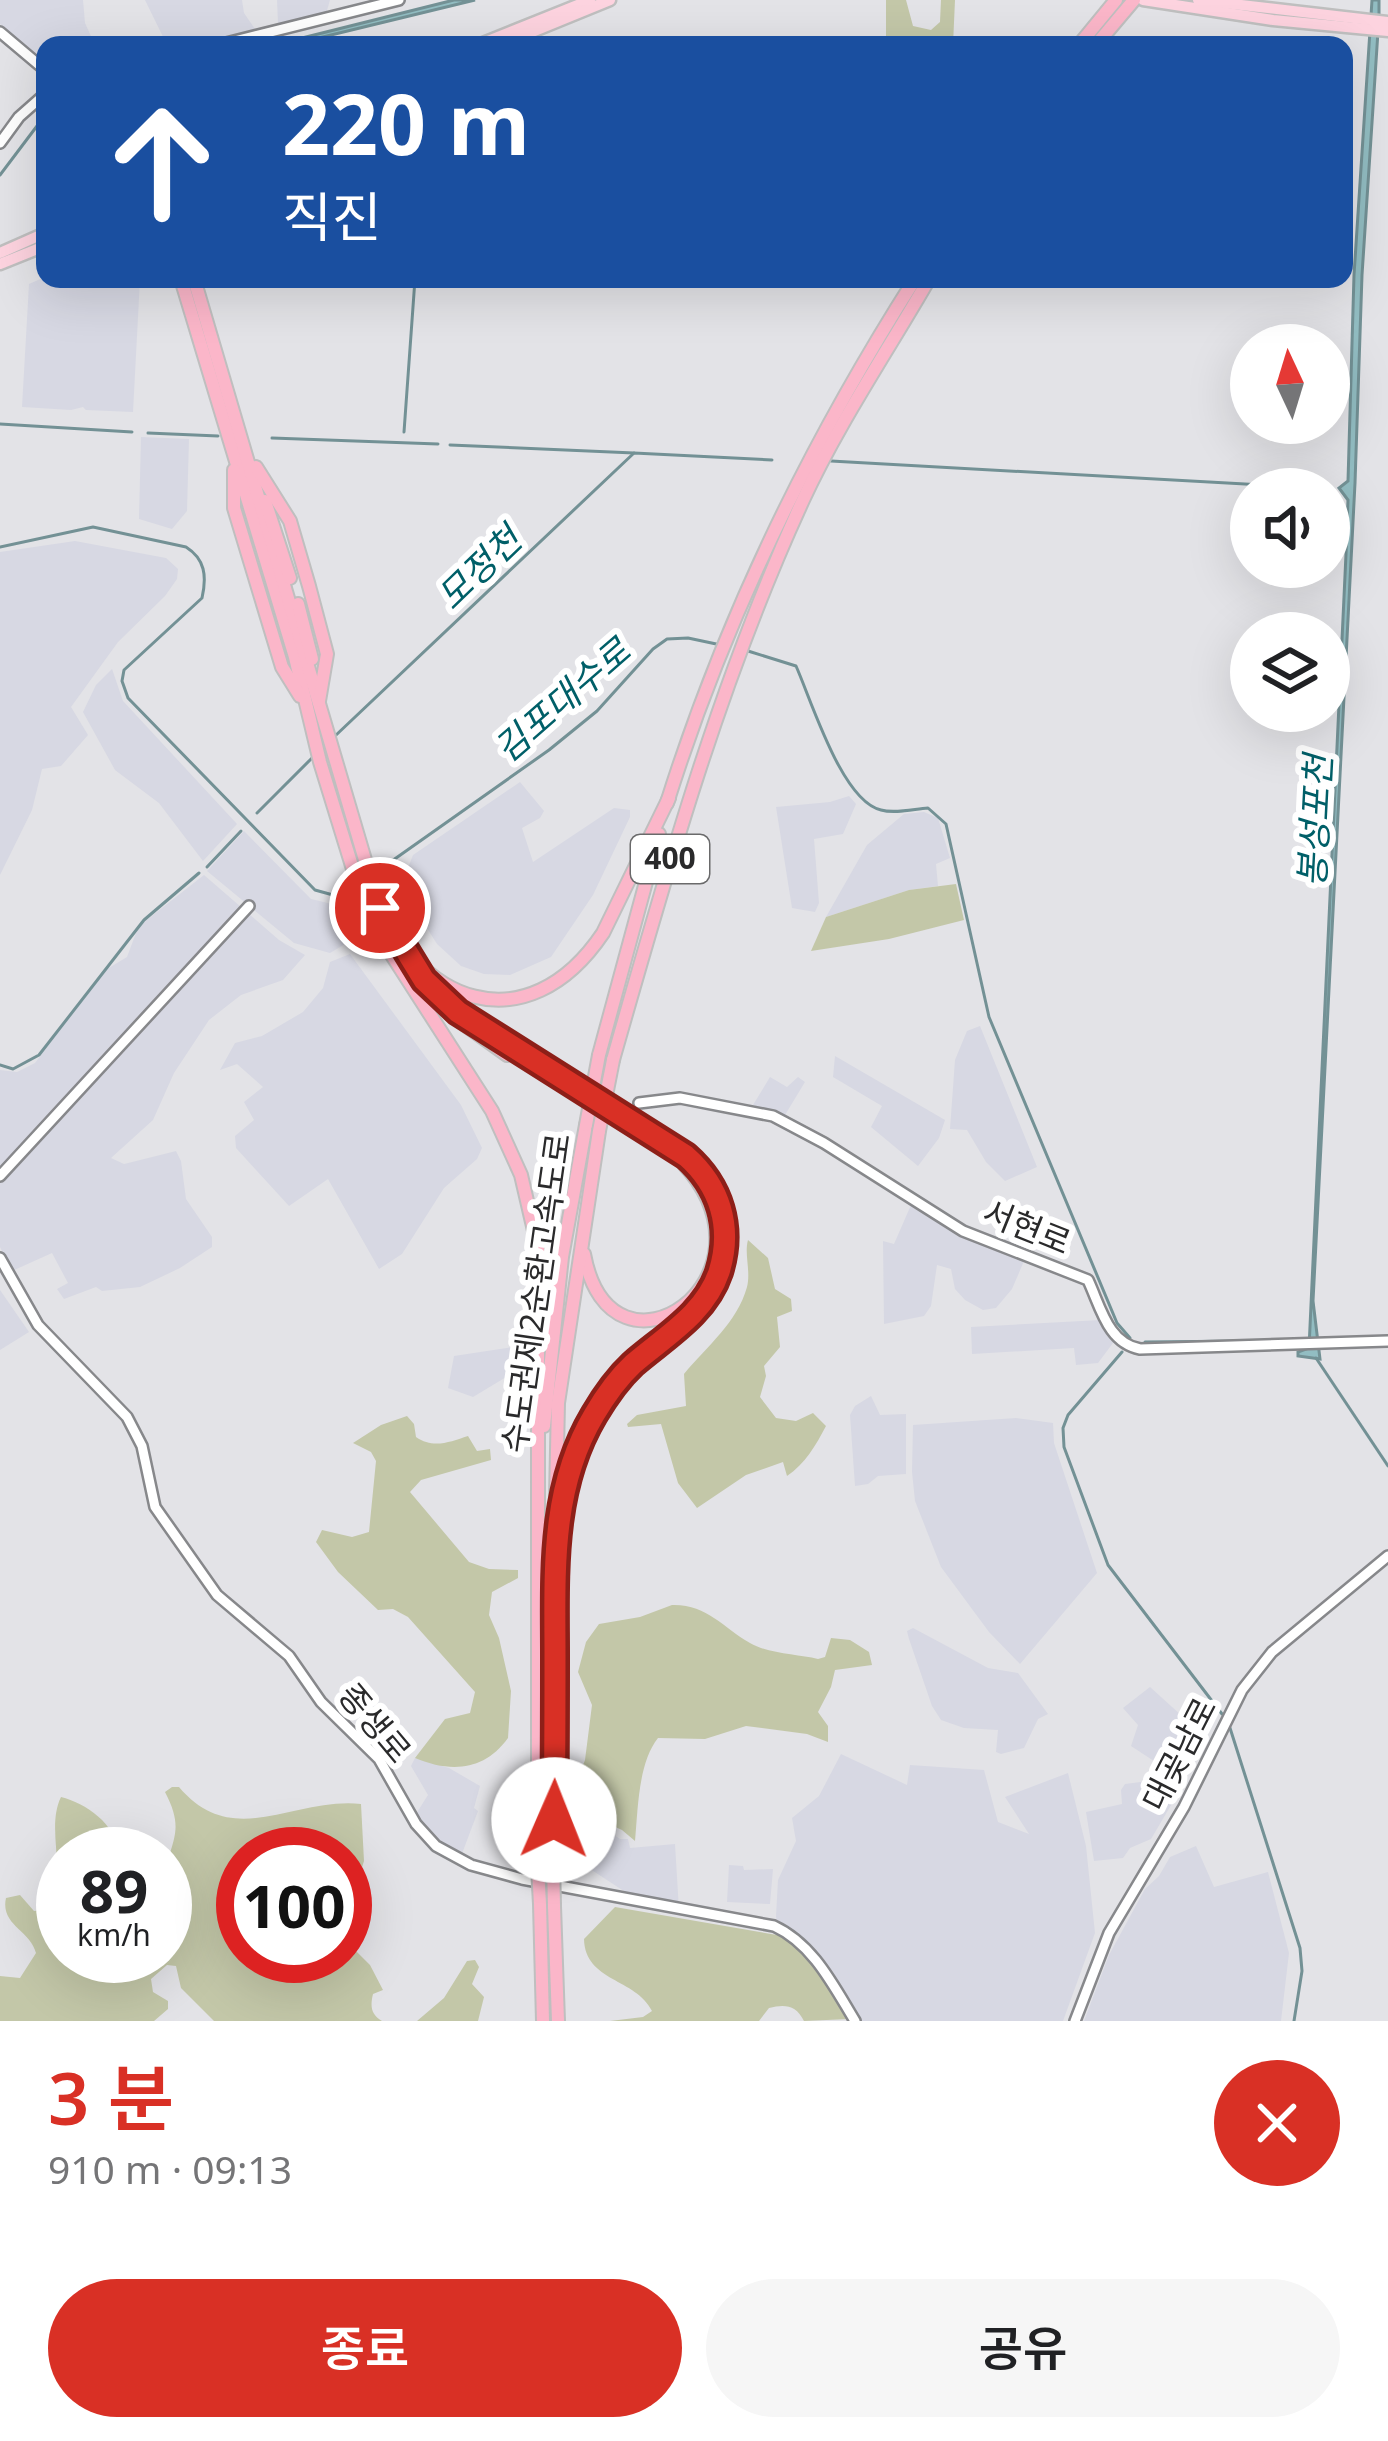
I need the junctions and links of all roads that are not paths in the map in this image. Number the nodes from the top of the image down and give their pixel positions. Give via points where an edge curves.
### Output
1 (400, 0) edge
2 (590, 0) edge
3 (610, 0) edge
4 (1116, 0) edge
5 (1138, 0) edge
6 (1198, 0) edge
7 (1346, 24) junction
8 (1388, 27) edge
9 (0, 32) edge
10 (254, 36) edge
11 (500, 36) edge
12 (522, 36) edge
13 (1097, 36) edge
14 (36, 62) edge
15 (36, 102) edge
16 (0, 143) edge
17 (36, 237) edge
18 (36, 250) edge
19 (0, 253) edge
20 (0, 264) edge
21 (184, 288) edge
22 (196, 288) edge
23 (910, 288) edge
24 (923, 288) edge
25 (827, 442) junction
26 (241, 456) junction
27 (728, 660) junction
28 (315, 705) junction
29 (669, 798) junction
30 (366, 890) junction
31 (249, 906) dead end
32 (414, 963) junction
33 (398, 964) junction
34 (639, 1103) dead end
35 (593, 1128) junction
36 (0, 1176) edge
37 (589, 1201) junction
38 (0, 1258) edge
39 (1388, 1341) edge
40 (538, 1490) junction
41 (555, 1547) junction
42 (1388, 1556) edge
43 (546, 1866) junction
44 (547, 1905) junction
45 (543, 2021) edge
46 (558, 2021) edge
47 (855, 2021) edge
48 (1075, 2021) edge

1 - 10 street
2 - 11 main road
3 - 12 main road
4 - 13 highway
5 - 7 main road
5 - 13 highway
6 - 7 main road
7 - 8 main road
9 - 14 street
15 - 16 street
17 - 19 main road
18 - 20 main road
21 - 26 highway
22 - 26 highway
23 - 25 highway, 수도권제2순환고속도로 / 400
24 - 25 highway, 수도권제2순환고속도로 / 400
25 - 27 highway, 수도권제2순환고속도로 / 400
26 - 28 highway
26 - 28 highway via 234,508 281,667
26 - 28 highway via 290,521 327,654
27 - 29 highway, 수도권제2순환고속도로 / 400
27 - 35 highway, 수도권제2순환고속도로 / 400, bridge
28 - 30 highway via 359,842
28 - 30 highway via 311,727 323,772
29 - 32 highway via 603,933 560,982 518,998 475,997
29 - 35 highway, 수도권제2순환고속도로 / 400, bridge via 598,1055
30 - 32 highway
30 - 33 highway
31 - 36 street
32 - 41 highway via 458,1012 686,1156 711,1182 723,1216 720,1270 702,1303 632,1365 576,1449
33 - 37 highway via 460,1024 686,1166 714,1228 711,1265 693,1301 650,1320 606,1300 582,1245
33 - 40 highway via 501,1127 533,1216
34 - 39 street, 서현로 via 680,1098 755,1109 789,1123 963,1231 1088,1280 1124,1346
35 - 37 highway, 수도권제2순환고속도로 / 400
35 - 40 highway, 수도권제2순환고속도로 / 400 via 562,1256
37 - 41 highway, 수도권제2순환고속도로 / 400 via 558,1402
38 - 47 street, 종생로 via 38,1325 127,1417 155,1507 217,1595 289,1656 321,1702 380,1759 436,1846 522,1880 774,1926 814,1958
40 - 43 highway, 수도권제2순환고속도로 / 400
41 - 43 highway, 수도권제2순환고속도로 / 400
42 - 48 street, 대곶남로 via 1271,1652 1242,1690 1109,1933
43 - 44 highway, 수도권제2순환고속도로 / 400, bridge
44 - 45 highway, 수도권제2순환고속도로 / 400
44 - 46 highway, 수도권제2순환고속도로 / 400

